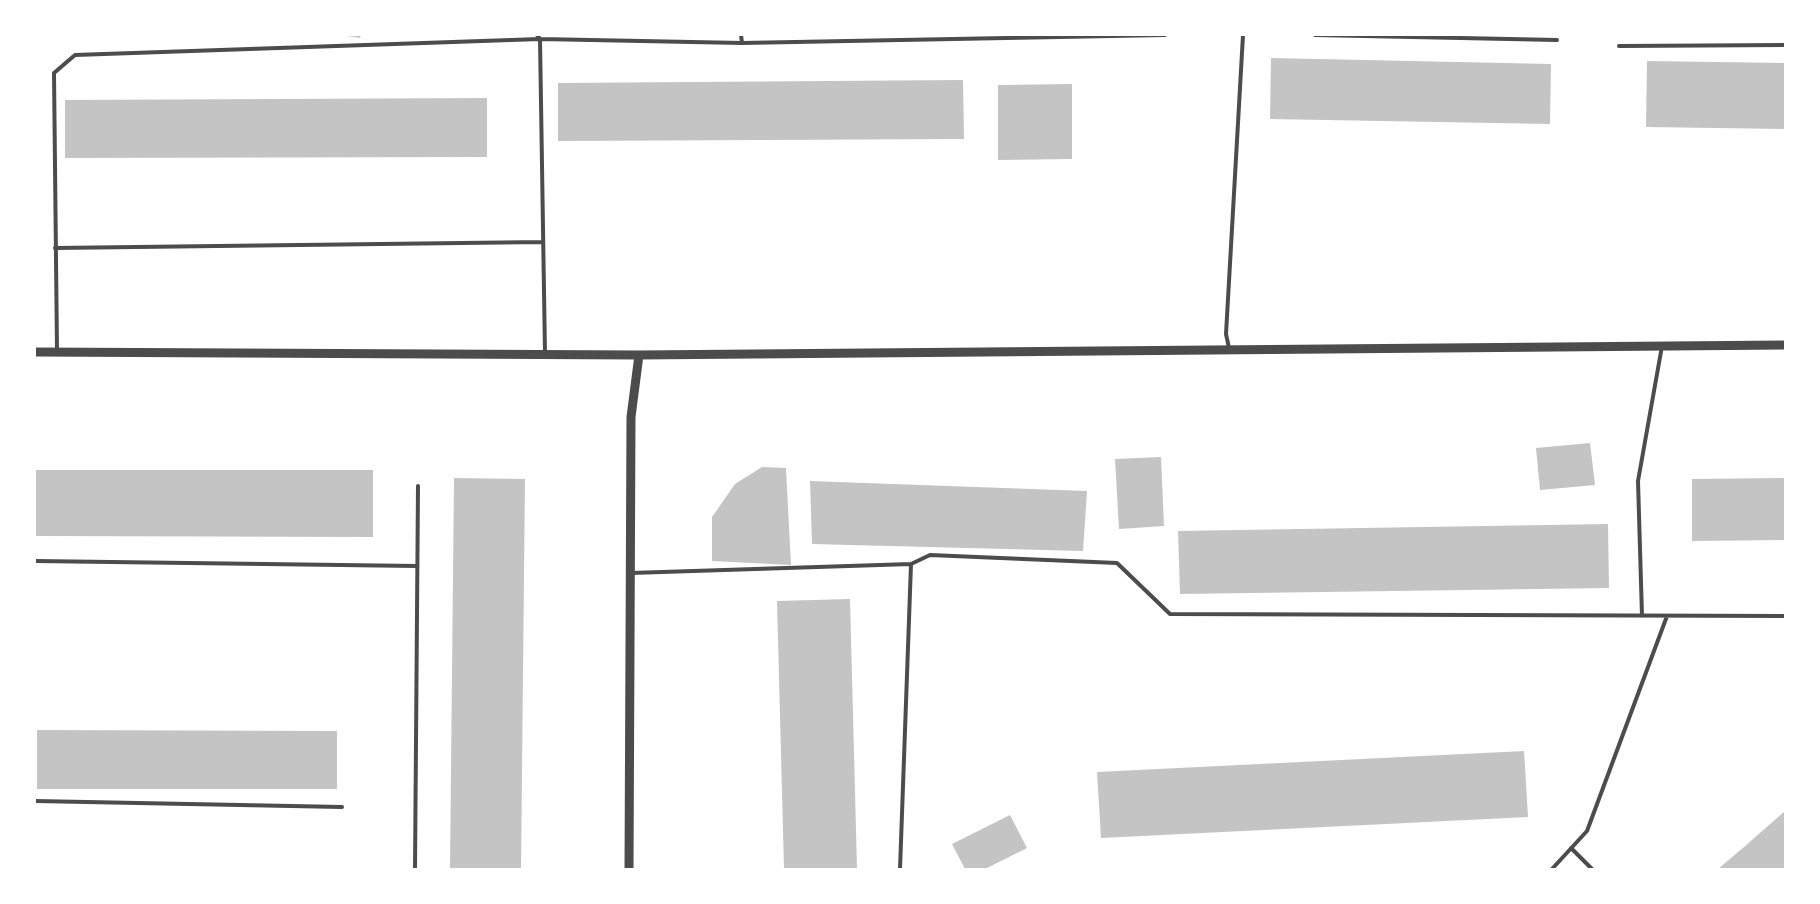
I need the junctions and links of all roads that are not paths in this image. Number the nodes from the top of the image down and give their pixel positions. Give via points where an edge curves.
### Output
1 (537, 35) edge
2 (740, 35) edge
3 (1165, 35) edge
4 (1243, 35) edge
5 (1315, 35) edge
6 (540, 39) junction
7 (1557, 40) dead end
8 (742, 43) junction
9 (1785, 44) edge
10 (1619, 46) dead end
11 (543, 242) junction
12 (55, 248) junction
13 (1785, 345) edge
14 (1662, 346) junction
15 (1230, 350) junction
16 (35, 352) edge
17 (57, 352) junction
18 (545, 354) junction
19 (639, 355) junction
20 (418, 486) dead end
21 (35, 561) edge
22 (911, 564) junction
23 (417, 566) junction
24 (630, 573) junction
25 (1642, 616) junction
26 (1667, 616) junction
27 (1785, 616) edge
28 (35, 802) edge
29 (342, 807) dead end
30 (1572, 848) junction
31 (415, 869) edge
32 (629, 869) edge
33 (900, 869) edge
34 (1552, 869) edge
35 (1592, 869) edge

1 - 6 lane
2 - 8 lane
3 - 8 lane
4 - 15 lane via 1226,334
5 - 7 lane
6 - 8 lane
6 - 11 lane
6 - 12 lane via 75,55 54,73
9 - 10 lane
11 - 12 lane
11 - 18 lane
12 - 17 lane
13 - 14 street
14 - 15 street
14 - 25 lane via 1638,481
15 - 19 street
16 - 17 street
17 - 18 street
18 - 19 street
19 - 24 street via 631,418
20 - 23 lane
21 - 23 lane
22 - 24 lane
22 - 25 lane via 930,555 1117,563 1170,614
22 - 33 lane
23 - 31 lane
24 - 32 street
25 - 26 lane
26 - 27 lane
26 - 30 lane via 1587,832
28 - 29 lane
30 - 34 lane
30 - 35 lane

